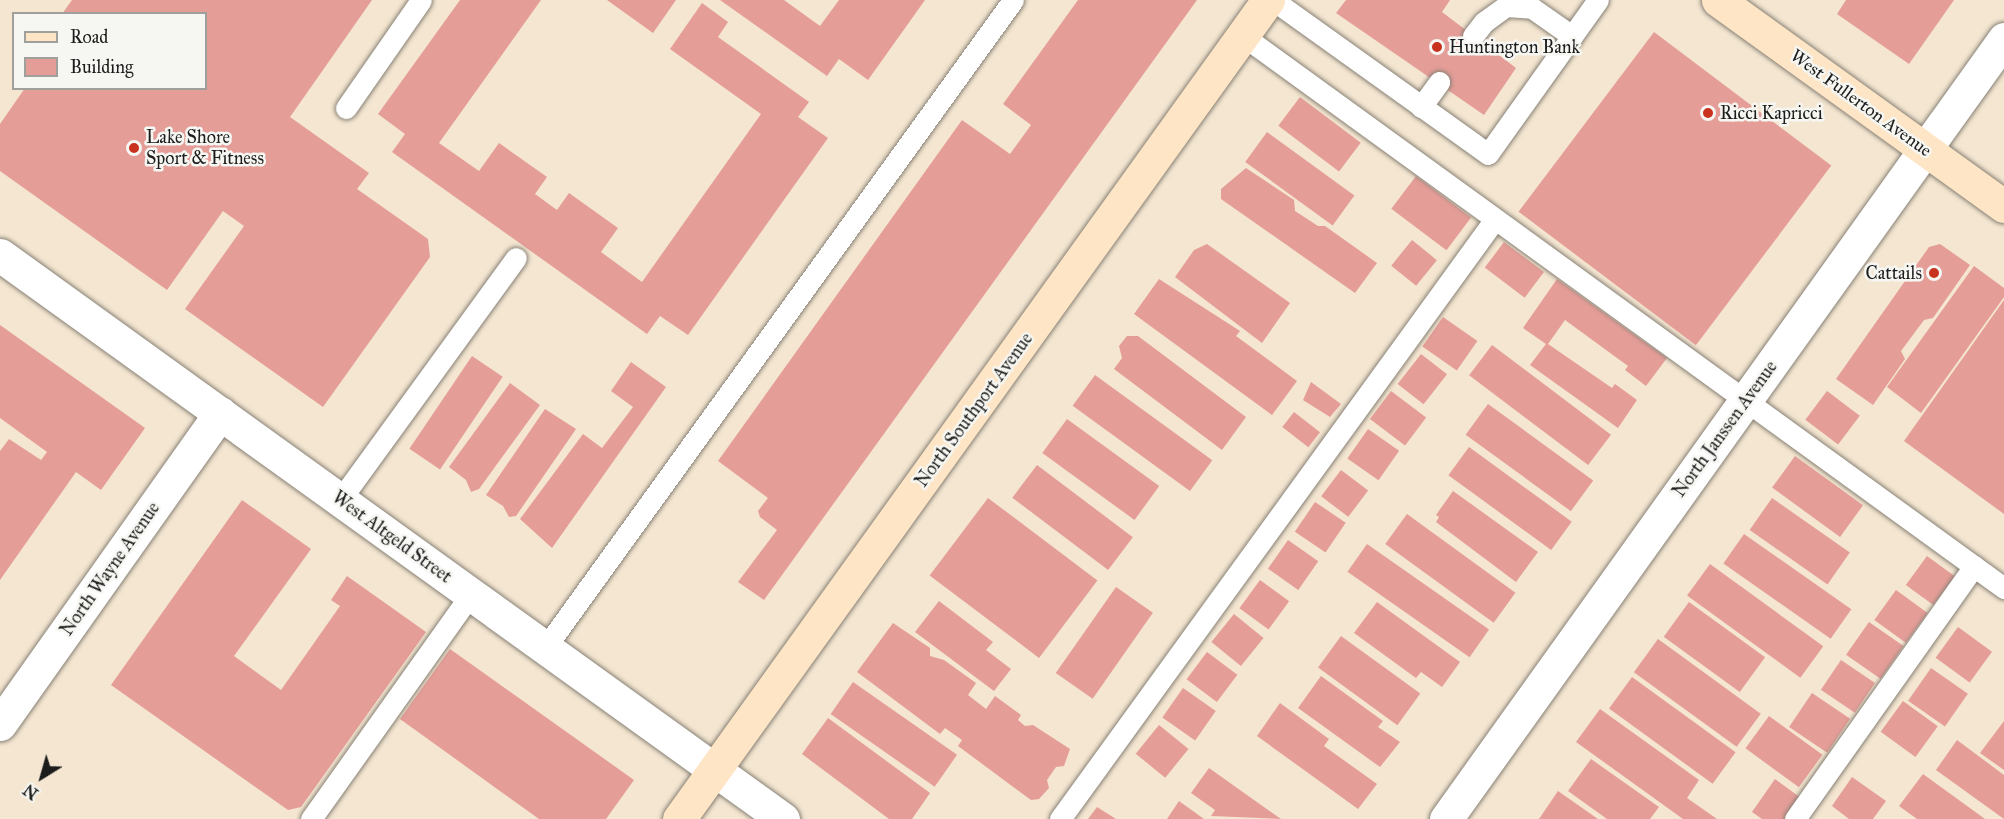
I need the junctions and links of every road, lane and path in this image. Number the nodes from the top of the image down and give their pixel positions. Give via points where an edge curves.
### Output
1 (422, 0) edge
2 (1013, 0) edge
3 (1268, 0) edge
4 (1273, 0) edge
5 (1598, 0) edge
6 (1718, 0) edge
7 (1242, 35) junction
8 (1473, 36) dead end
9 (1572, 36) junction
10 (2004, 39) edge
11 (1439, 82) dead end
12 (1421, 107) junction
13 (346, 108) dead end
14 (1926, 149) junction
15 (2004, 206) edge
16 (1495, 219) junction
17 (0, 255) edge
18 (516, 258) dead end
19 (1746, 400) junction
20 (220, 413) junction
21 (340, 500) junction
22 (1974, 566) junction
23 (2004, 588) edge
24 (471, 594) junction
25 (545, 648) junction
26 (0, 724) edge
27 (715, 770) junction
28 (310, 819) edge
29 (679, 819) edge
30 (783, 819) edge
31 (1060, 819) edge
32 (1446, 819) edge
33 (1795, 819) edge

1 - 13 lane
2 - 25 lane
3 - 7 street, North Southport Avenue
4 - 12 lane
5 - 9 lane
6 - 14 street, West Fullerton Avenue
7 - 16 lane
7 - 27 street, North Southport Avenue
8 - 9 lane via 1506,6 1532,8
9 - 12 lane via 1488,154
10 - 14 street, North Janssen Avenue
11 - 12 lane
14 - 15 street, West Fullerton Avenue
14 - 19 street, North Janssen Avenue
16 - 19 lane
16 - 31 lane
17 - 20 street, West Altgeld Street
18 - 21 lane
19 - 22 lane
19 - 32 street, North Janssen Avenue
20 - 21 street, West Altgeld Street
20 - 26 street, North Wayne Avenue
21 - 24 street, West Altgeld Street
22 - 23 lane
22 - 33 lane
24 - 25 street, West Altgeld Street
24 - 28 lane
25 - 27 street, West Altgeld Street
27 - 29 street, North Southport Avenue
27 - 30 street, West Altgeld Street

